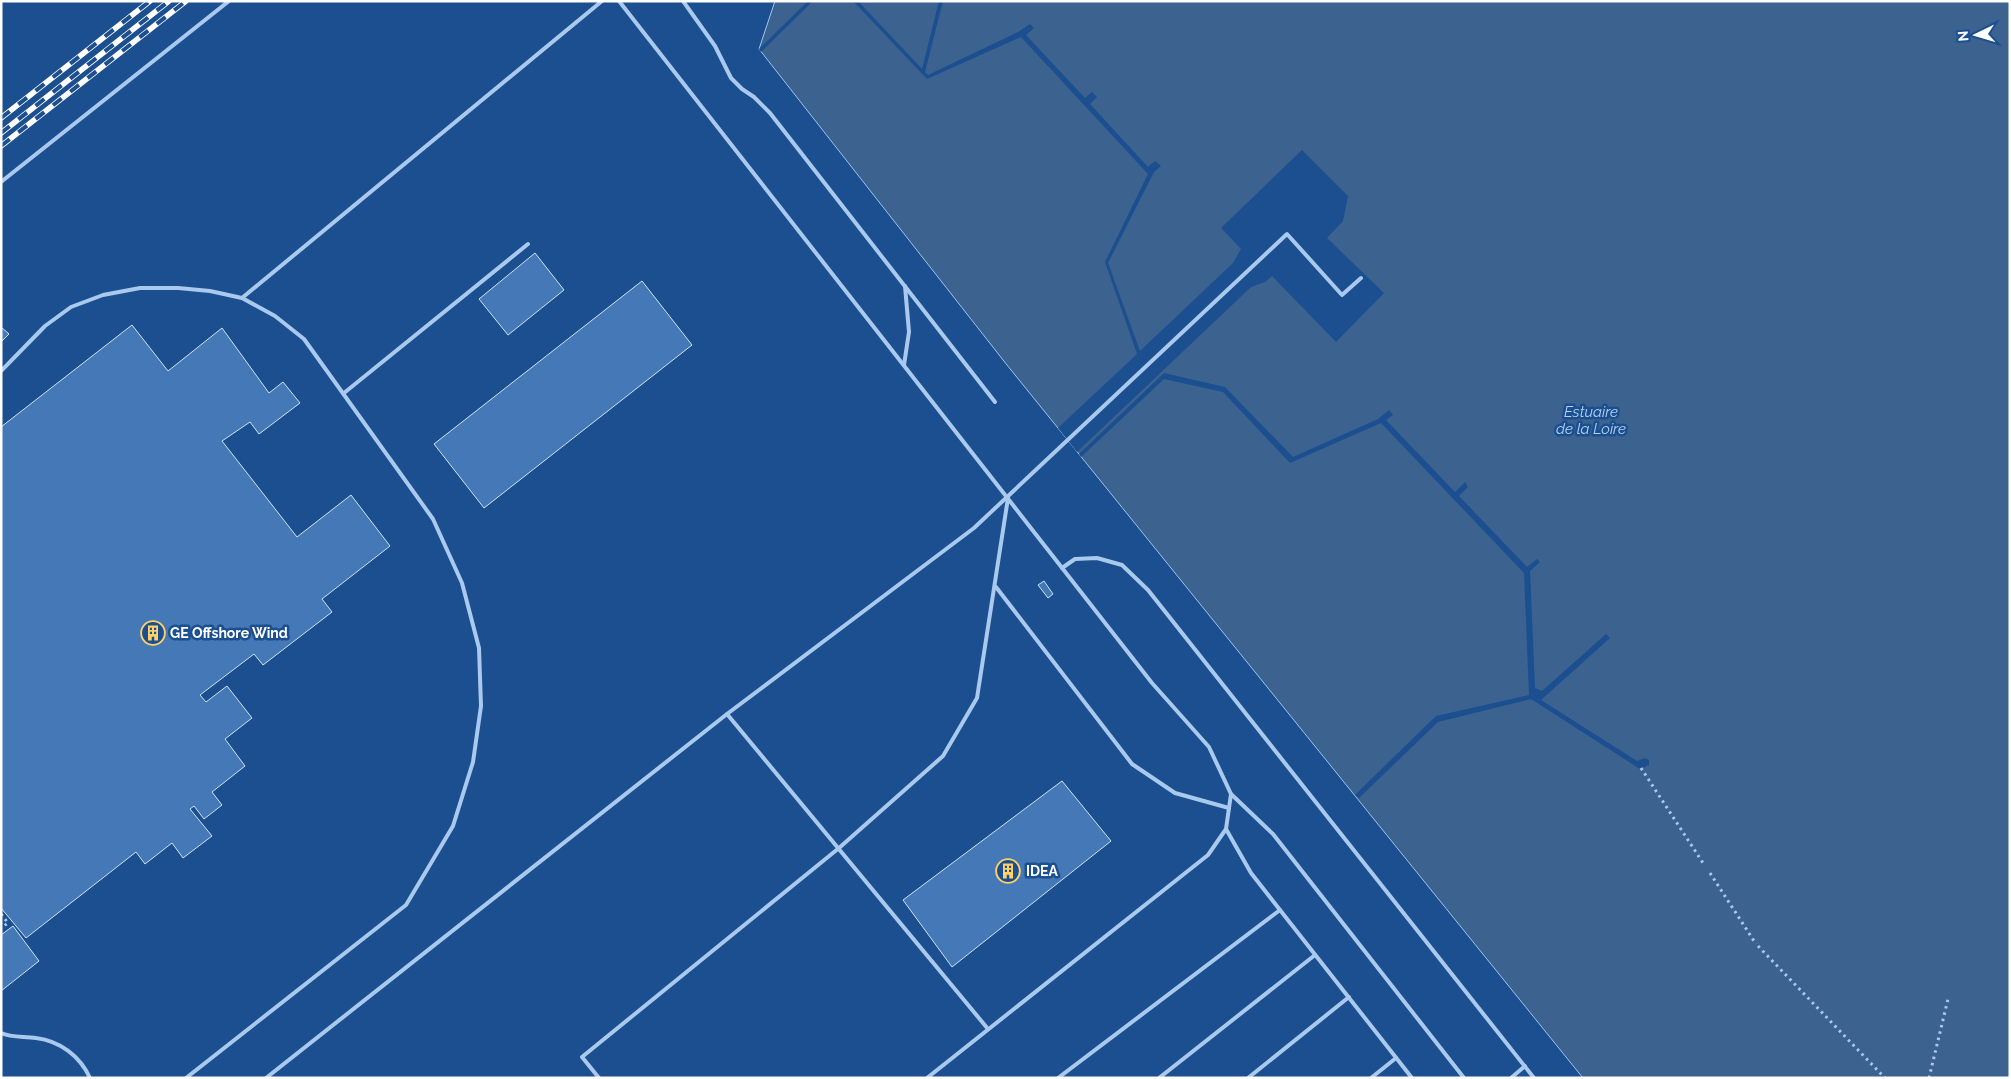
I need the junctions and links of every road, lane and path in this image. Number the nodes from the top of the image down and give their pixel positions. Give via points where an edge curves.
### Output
1 (229, 1) edge
2 (602, 1) edge
3 (618, 1) edge
4 (683, 1) edge
5 (1, 182) edge
6 (528, 244) dead end
7 (1361, 278) dead end
8 (905, 286) junction
9 (242, 298) junction
10 (904, 364) junction
11 (1, 371) edge
12 (344, 393) junction
13 (995, 402) dead end
14 (1008, 498) junction
15 (1062, 568) junction
16 (996, 587) junction
17 (727, 714) junction
18 (1641, 768) dead end
19 (1232, 794) junction
20 (1229, 808) junction
21 (1226, 829) junction
22 (839, 848) junction
23 (1705, 866) dead end
24 (1710, 873) dead end
25 (1280, 910) junction
26 (1, 914) edge
27 (1, 928) edge
28 (1316, 955) junction
29 (1349, 998) junction
30 (1948, 999) dead end
31 (988, 1029) junction
32 (1, 1033) edge
33 (1396, 1058) junction
34 (1525, 1066) junction
35 (272, 1073) junction
36 (90, 1078) edge
37 (186, 1078) edge
38 (266, 1078) edge
39 (277, 1078) edge
40 (599, 1078) edge
41 (927, 1078) edge
42 (1058, 1078) edge
43 (1158, 1078) edge
44 (1248, 1078) edge
45 (1371, 1078) edge
46 (1412, 1078) edge
47 (1464, 1078) edge
48 (1511, 1078) edge
49 (1534, 1078) edge
50 (1885, 1078) edge
51 (1929, 1078) edge

1 - 5 lane
2 - 9 lane
3 - 10 lane
4 - 8 lane via 715,46 731,78 770,113
6 - 12 lane
7 - 14 lane via 1342,294 1287,234
8 - 10 lane via 909,332
8 - 13 lane
9 - 11 lane via 178,288 140,288 104,295 71,307 45,326
9 - 12 lane via 275,316 304,339
10 - 14 lane
12 - 37 lane via 434,519 462,583 479,648 481,706 473,762 453,826 406,905
14 - 15 lane
14 - 16 lane
14 - 17 lane via 974,528
15 - 19 lane via 1152,683 1209,747
15 - 34 lane via 1075,559 1097,558 1122,565 1148,590
16 - 20 lane via 1132,764 1174,794
16 - 22 lane via 977,698 943,756
17 - 22 lane
17 - 35 lane
18 - 23 path
19 - 20 lane
19 - 47 lane via 1273,834
20 - 21 lane
21 - 25 lane via 1251,873
21 - 31 lane via 1208,855
22 - 31 lane
22 - 40 lane via 582,1057
24 - 50 path via 1757,945
25 - 28 lane
25 - 42 lane
26 - 27 path via 8,923
28 - 29 lane
28 - 43 lane
29 - 33 lane
29 - 44 lane
30 - 51 path
31 - 41 lane
32 - 36 lane via 38,1038 62,1046 84,1064
33 - 45 lane
33 - 46 lane
34 - 48 lane
34 - 49 lane
35 - 38 lane
35 - 39 lane

